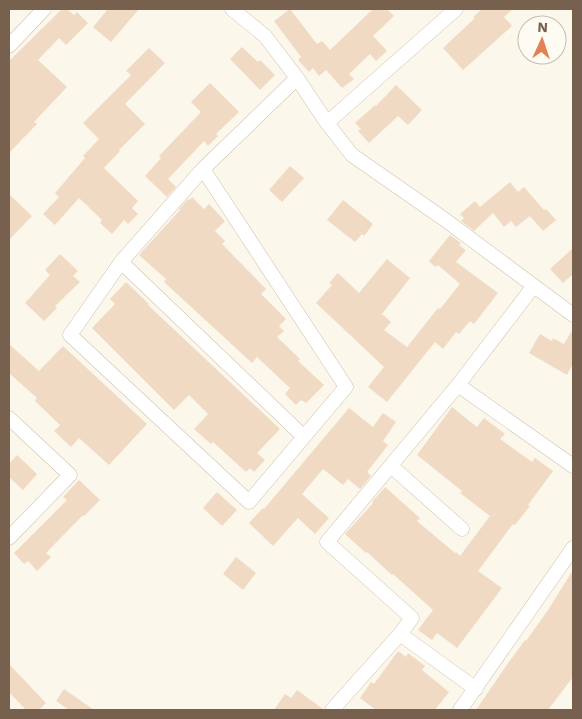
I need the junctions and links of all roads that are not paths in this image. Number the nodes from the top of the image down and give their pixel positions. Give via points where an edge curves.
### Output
1 (44, 9) edge
2 (456, 9) edge
3 (237, 10) edge
4 (9, 46) edge
5 (297, 78) junction
6 (327, 123) junction
7 (203, 169) junction
8 (121, 262) junction
9 (533, 287) junction
10 (573, 315) edge
11 (458, 385) junction
12 (9, 418) edge
13 (304, 437) junction
14 (391, 466) junction
15 (573, 466) edge
16 (462, 529) dead end
17 (9, 538) edge
18 (573, 548) edge
19 (400, 634) junction
20 (476, 689) junction
21 (332, 710) edge
22 (460, 710) edge

1 - 4 street
2 - 6 street
3 - 5 street via 265,36
5 - 6 street
5 - 7 street
6 - 9 street via 352,154
7 - 8 street
7 - 13 street via 346,387
8 - 13 street
8 - 13 street via 70,334 249,502
9 - 10 street
9 - 11 street
11 - 14 street
11 - 15 street
12 - 17 street via 70,475
14 - 16 street
14 - 19 street via 327,542 412,618
18 - 20 street
19 - 20 street
19 - 21 street
20 - 22 street

